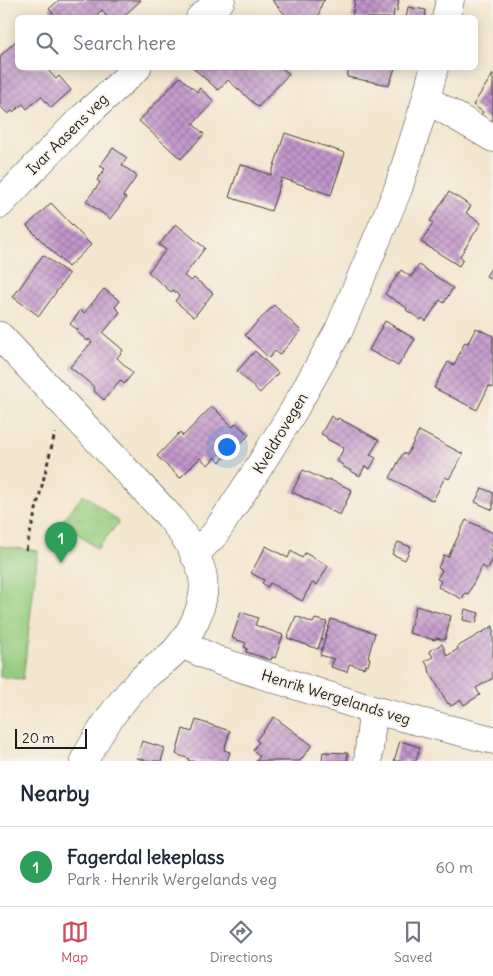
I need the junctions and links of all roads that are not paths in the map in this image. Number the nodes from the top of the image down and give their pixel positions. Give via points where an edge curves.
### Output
1 (221, 0) edge
2 (450, 0) edge
3 (204, 15) edge
4 (447, 15) edge
5 (135, 70) edge
6 (433, 70) edge
7 (426, 99) junction
8 (493, 138) edge
9 (0, 204) edge
10 (0, 336) edge
11 (194, 555) junction
12 (182, 644) junction
13 (373, 710) junction
14 (493, 740) edge
15 (84, 761) edge
16 (368, 761) edge

1 - 3 street
2 - 4 street
5 - 9 street, Ivar Aasens veg via 77,122
6 - 7 street, Kveldrovegen
7 - 8 street
7 - 11 street, Kveldrovegen via 398,189 339,330 252,478 214,535
10 - 11 street via 170,517
11 - 12 street via 201,570 202,599
12 - 13 street, Henrik Wergelands veg via 228,664
12 - 15 street via 124,700
13 - 14 street, Henrik Wergelands veg
13 - 16 street

